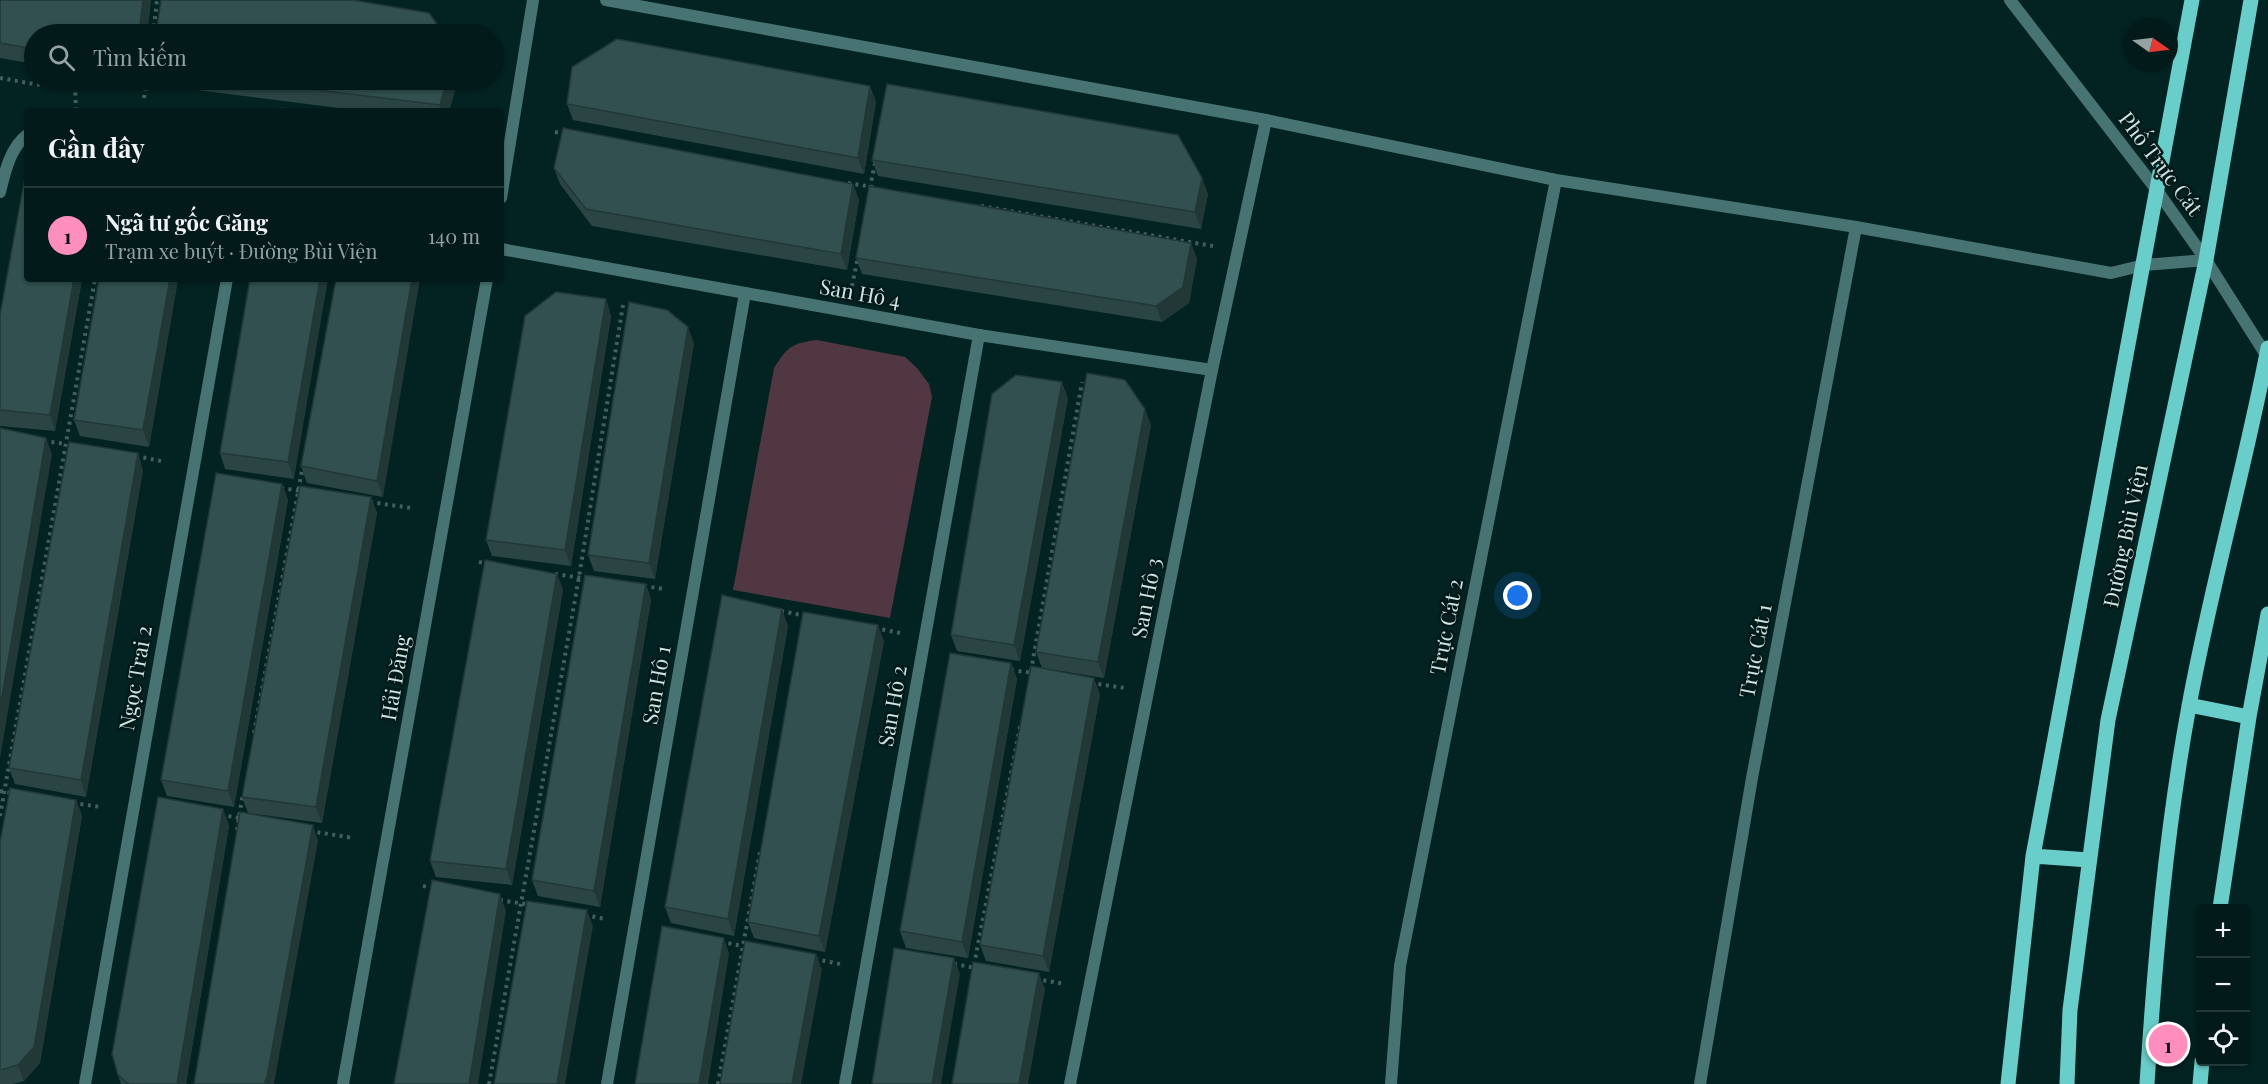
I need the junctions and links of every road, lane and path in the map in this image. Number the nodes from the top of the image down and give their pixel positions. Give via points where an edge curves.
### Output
1 (157, 0) edge
2 (533, 0) edge
3 (606, 0) edge
4 (2010, 0) edge
5 (2192, 0) edge
6 (2251, 0) edge
7 (154, 24) edge
8 (0, 78) edge
9 (24, 82) edge
10 (75, 90) edge
11 (145, 90) edge
12 (144, 98) dead end
13 (76, 108) edge
14 (1266, 120) junction
15 (555, 132) dead end
16 (567, 134) edge
17 (24, 137) edge
18 (877, 152) edge
19 (504, 179) edge
20 (1556, 180) junction
21 (847, 182) edge
22 (870, 187) junction
23 (882, 189) edge
24 (2156, 189) junction
25 (0, 192) edge
26 (868, 198) edge
27 (974, 204) edge
28 (1856, 227) junction
29 (1217, 246) dead end
30 (504, 250) edge
31 (858, 253) edge
32 (2206, 260) junction
33 (2144, 265) junction
34 (94, 282) edge
35 (226, 282) edge
36 (487, 282) edge
37 (852, 286) dead end
38 (745, 293) junction
39 (623, 305) dead end
40 (979, 335) junction
41 (2268, 354) edge
42 (1212, 370) junction
43 (1082, 382) dead end
44 (33, 439) edge
45 (66, 444) junction
46 (76, 446) edge
47 (130, 455) edge
48 (305, 455) edge
49 (161, 460) dead end
50 (277, 487) edge
51 (298, 490) junction
52 (309, 492) edge
53 (366, 501) edge
54 (411, 508) dead end
55 (479, 562) dead end
56 (490, 564) edge
57 (546, 572) edge
58 (579, 577) junction
59 (600, 580) edge
60 (643, 586) edge
61 (664, 589) dead end
62 (771, 610) edge
63 (2268, 614) edge
64 (804, 615) junction
65 (815, 617) edge
66 (802, 627) edge
67 (869, 627) edge
68 (901, 633) dead end
69 (1009, 669) edge
70 (1030, 673) junction
71 (1041, 675) edge
72 (1083, 682) edge
73 (1126, 688) dead end
74 (2189, 705) junction
75 (2250, 717) junction
76 (1021, 720) edge
77 (254, 736) edge
78 (245, 783) edge
79 (2, 791) edge
80 (15, 793) edge
81 (69, 802) edge
82 (101, 807) dead end
83 (218, 814) edge
84 (0, 816) edge
85 (239, 818) junction
86 (250, 820) edge
87 (308, 830) edge
88 (353, 838) dead end
89 (235, 841) edge
90 (762, 843) edge
91 (2033, 856) junction
92 (2089, 860) junction
93 (423, 886) dead end
94 (444, 890) edge
95 (499, 900) edge
96 (520, 904) junction
97 (2221, 904) edge
98 (542, 907) edge
99 (584, 915) edge
100 (605, 919) dead end
101 (711, 940) edge
102 (743, 946) junction
103 (754, 948) edge
104 (808, 958) edge
105 (950, 963) edge
106 (841, 964) dead end
107 (973, 967) junction
108 (985, 969) edge
109 (1031, 978) edge
110 (971, 979) edge
111 (1065, 984) dead end
112 (2202, 1066) edge
113 (85, 1084) edge
114 (343, 1084) edge
115 (489, 1084) edge
116 (608, 1084) edge
117 (718, 1084) edge
118 (845, 1084) edge
119 (1070, 1084) edge
120 (1391, 1084) edge
121 (1700, 1084) edge
122 (2008, 1084) edge
123 (2067, 1084) edge
124 (2147, 1084) edge
125 (2200, 1084) edge

1 - 7 path
2 - 19 street
3 - 14 street
4 - 24 street, Phố Trực Cát
5 - 24 main road, Đường Bùi Viện
6 - 32 main road, Đường Bùi Viện
8 - 9 path
10 - 13 path
11 - 12 path
14 - 20 street
14 - 42 street, San Hô 3
15 - 16 path
17 - 25 street via 8,163
18 - 22 path
20 - 28 street
20 - 120 street, Trực Cát 2 via 1400,966
21 - 22 path
22 - 23 path
22 - 26 path
24 - 32 street, Phố Trực Cát
24 - 33 main road, Đường Bùi Viện
27 - 29 path
28 - 33 street via 2111,273
28 - 121 street, Trực Cát 1 via 1754,766
30 - 38 street, San Hô 4
31 - 37 path
32 - 33 street
32 - 41 street, Phố Trực Cát
32 - 92 main road, Đường Bùi Viện via 2108,720
33 - 91 main road, Đường Bùi Viện
34 - 45 path
35 - 113 street, Ngọc Trai 2
36 - 114 street, Hải Đăng
38 - 40 street, San Hô 4
38 - 116 street, San Hô 1
39 - 58 path
40 - 42 street, San Hô 4
40 - 118 street, San Hô 2
41 - 74 main road
42 - 119 street, San Hô 3
43 - 70 path
44 - 45 path
45 - 46 path
45 - 79 path
47 - 49 path
48 - 51 path
50 - 51 path
51 - 52 path
51 - 77 path
53 - 54 path
55 - 56 path
57 - 58 path
58 - 59 path
58 - 96 path
60 - 61 path
62 - 64 path
63 - 75 main road
64 - 65 path
64 - 66 path
67 - 68 path
69 - 70 path
70 - 71 path
72 - 73 path
74 - 75 main road
74 - 124 main road via 2166,852
75 - 97 main road
76 - 107 path
78 - 85 path
79 - 80 path
79 - 84 path
81 - 82 path
83 - 85 path
85 - 86 path
85 - 89 path
87 - 88 path
90 - 102 path
91 - 92 main road
91 - 122 main road, Đường Bùi Viện
92 - 123 main road, Đường Bùi Viện via 2070,1010
93 - 94 path
95 - 96 path
96 - 98 path
96 - 115 path
99 - 100 path
101 - 102 path
102 - 103 path
102 - 117 path
104 - 106 path
105 - 107 path
107 - 108 path
107 - 110 path
109 - 111 path
112 - 125 main road

